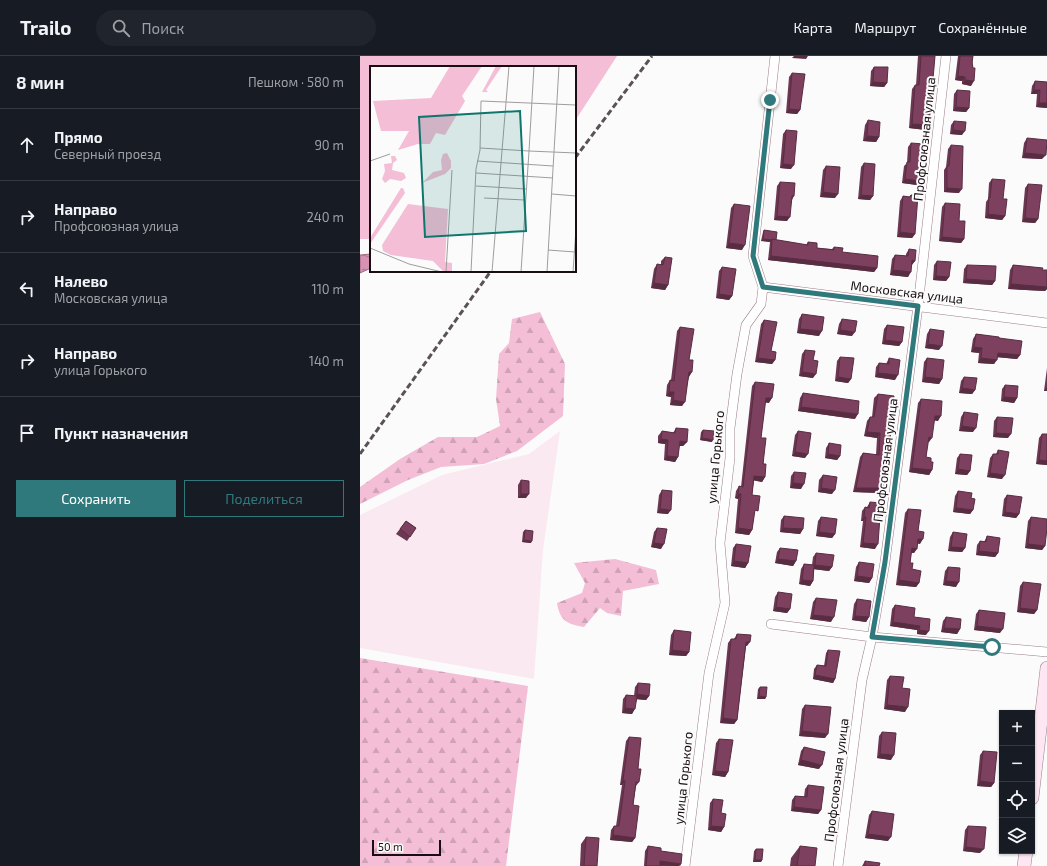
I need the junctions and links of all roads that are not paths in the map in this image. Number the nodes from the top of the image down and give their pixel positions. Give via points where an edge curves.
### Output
1 (775, 56) edge
2 (946, 56) edge
3 (763, 287) junction
4 (918, 306) junction
5 (1047, 323) edge
6 (771, 624) dead end
7 (872, 637) junction
8 (1047, 652) edge
9 (1047, 668) edge
10 (1034, 782) edge
11 (1026, 854) edge
12 (686, 866) edge
13 (838, 866) edge
14 (1024, 866) edge

1 - 3 street, улица Горького via 753,256
2 - 4 street, Профсоюзная улица
3 - 4 street, Московская улица
3 - 12 street, улица Горького via 761,304 746,324 733,405 720,543 725,603 709,673
4 - 5 street, Московская улица
4 - 7 street, Профсоюзная улица via 885,562
6 - 7 street
7 - 8 street
7 - 13 street, Профсоюзная улица via 862,680
9 - 10 main road
11 - 14 main road

